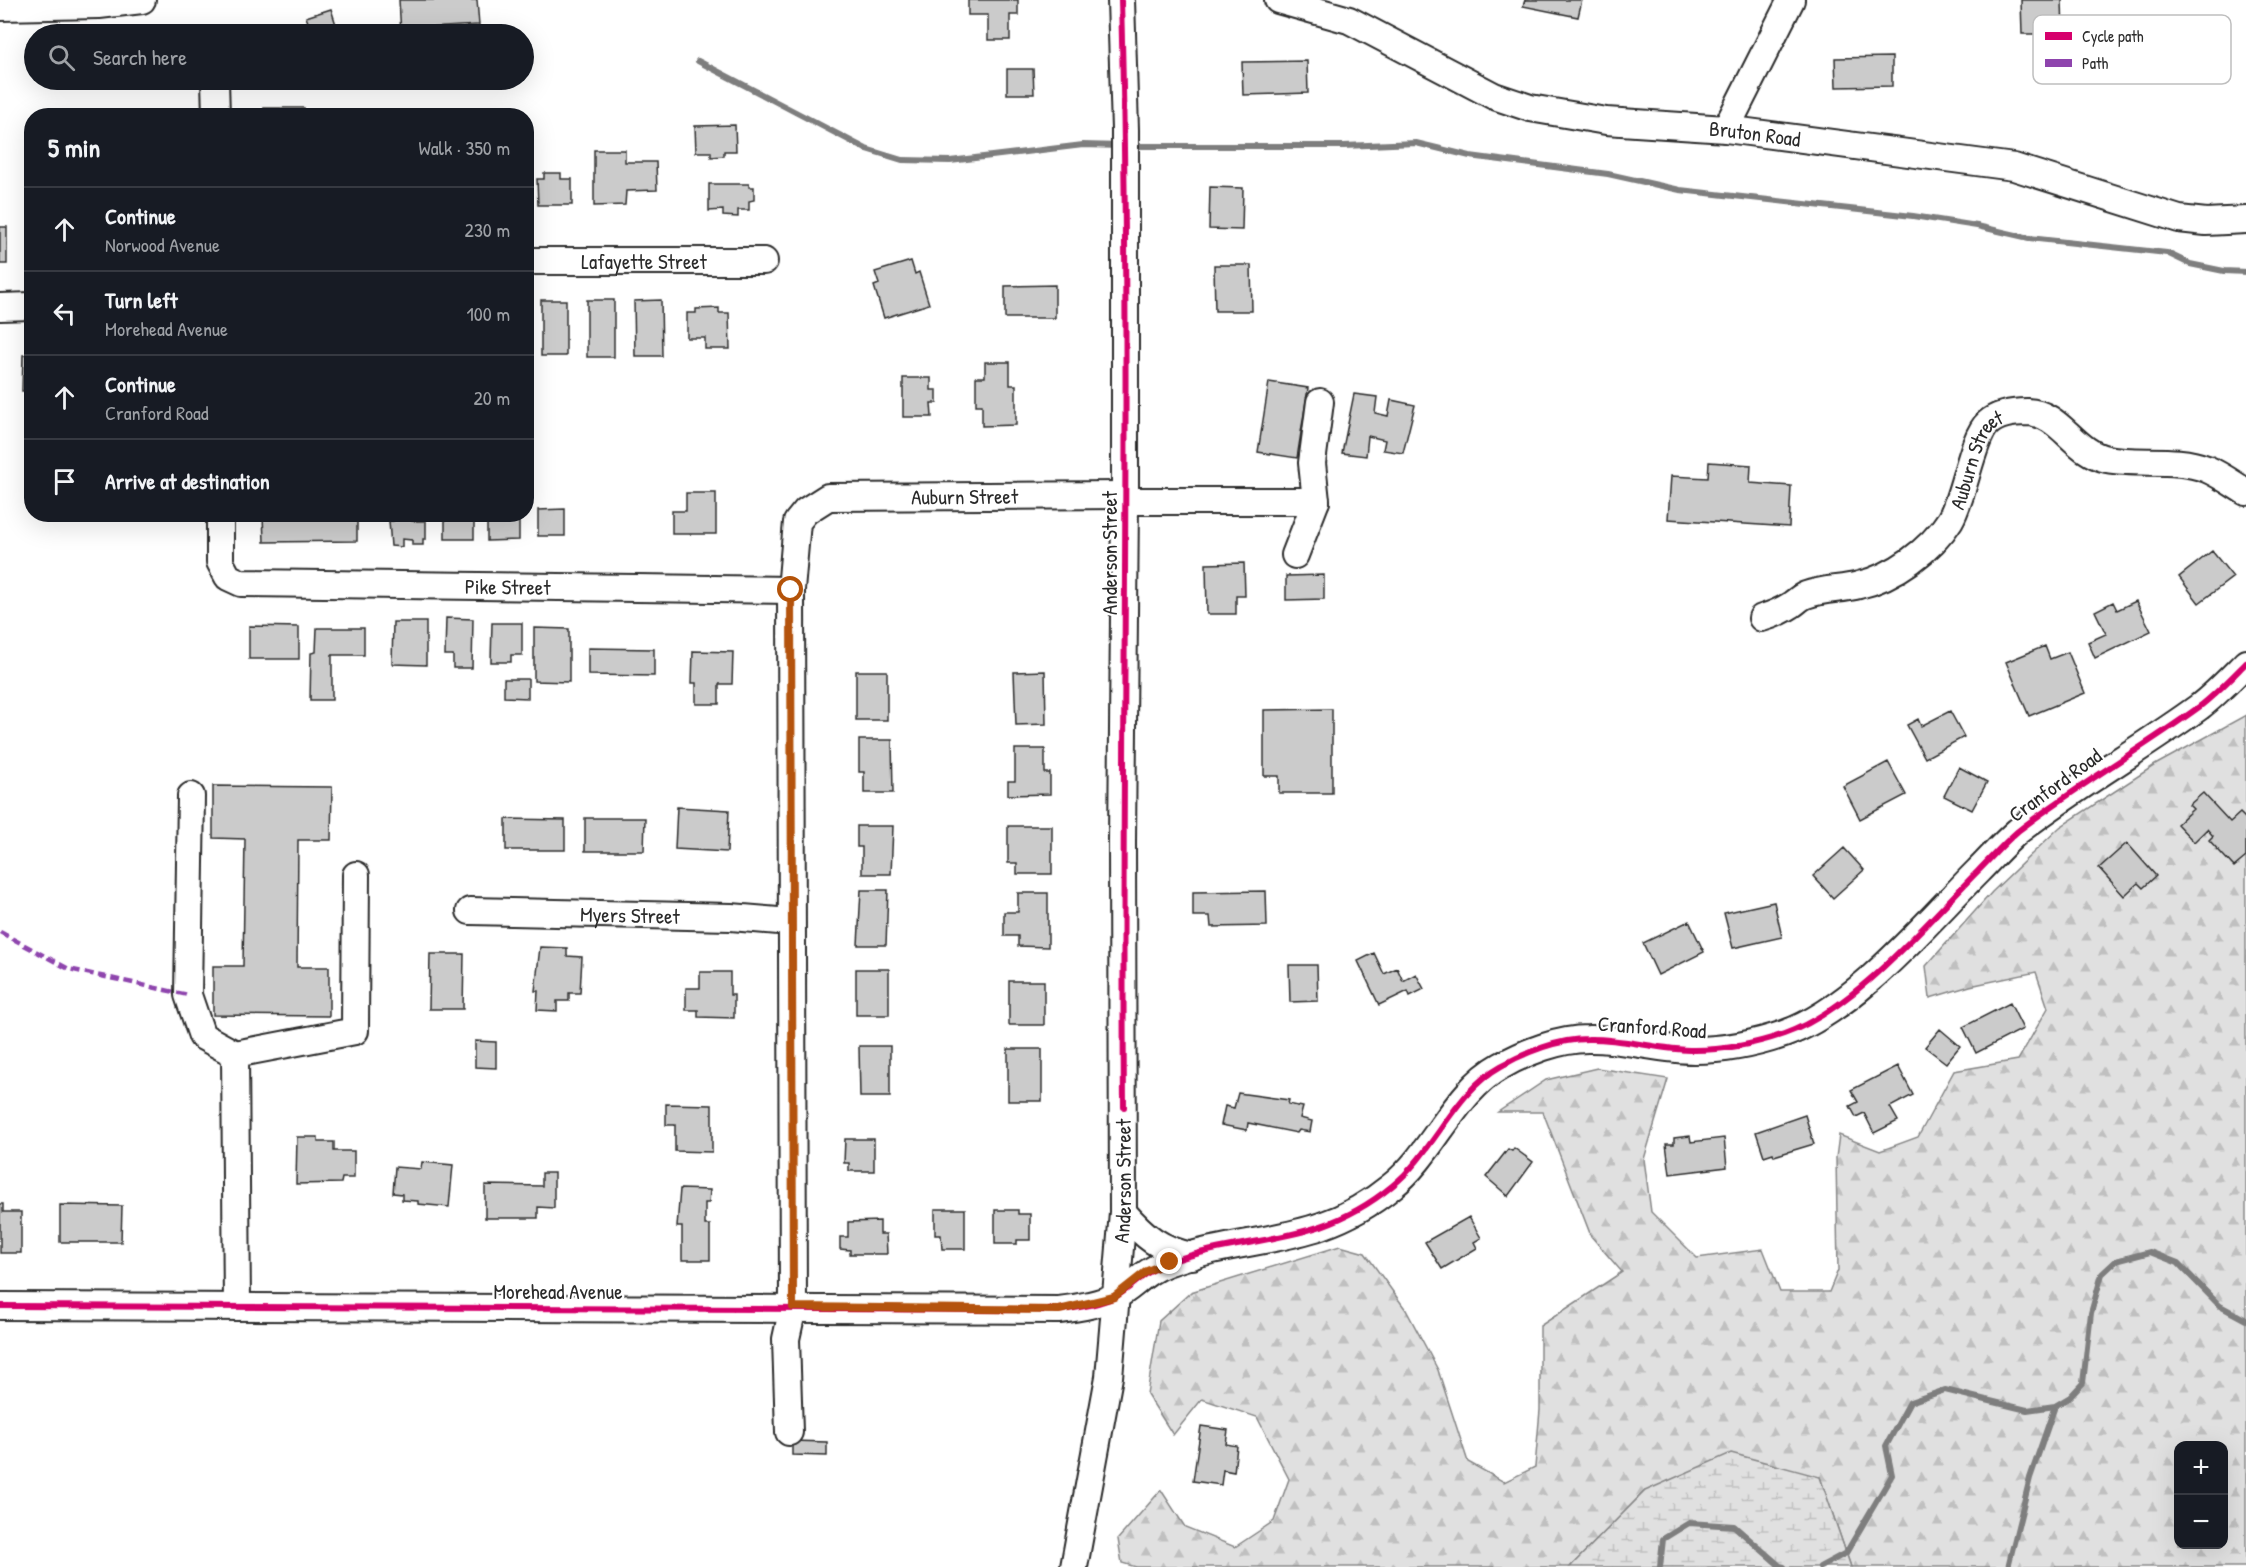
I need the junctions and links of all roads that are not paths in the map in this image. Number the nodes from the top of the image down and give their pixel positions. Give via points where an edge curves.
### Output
1 (142, 0) edge
2 (1121, 0) edge
3 (1278, 0) edge
4 (1791, 0) edge
5 (0, 7) edge
6 (215, 90) edge
7 (216, 108) edge
8 (1726, 129) junction
9 (2246, 220) edge
10 (534, 261) edge
11 (764, 261) dead end
12 (24, 306) edge
13 (0, 307) edge
14 (1320, 402) dead end
15 (2246, 492) edge
16 (1125, 498) junction
17 (1316, 501) junction
18 (220, 522) edge
19 (1295, 555) dead end
20 (791, 590) junction
21 (1762, 618) dead end
22 (2246, 663) edge
23 (191, 796) dead end
24 (356, 875) dead end
25 (470, 911) dead end
26 (790, 922) junction
27 (235, 1054) junction
28 (1123, 1212) junction
29 (1192, 1256) junction
30 (1114, 1297) junction
31 (0, 1306) edge
32 (237, 1307) junction
33 (793, 1307) junction
34 (789, 1432) dead end
35 (1074, 1567) edge

1 - 5 street
2 - 16 street, Anderson Street
3 - 8 street, Bruton Road via 1349,20 1494,96 1530,108 1606,121
4 - 8 street
6 - 7 street
8 - 9 street, Bruton Road via 2014,167 2179,219
10 - 11 street, Lafayette Street
12 - 13 street
14 - 17 street via 1312,463
15 - 21 street, Auburn Street via 2224,477 2192,465 2093,455 2080,448 2057,423 2043,416 2029,412 1999,416 1987,424 1979,439 1951,519 1906,563 1860,585 1832,587 1804,596
16 - 17 street, Auburn Street
16 - 20 street, Auburn Street via 828,496 797,522
16 - 28 street, Anderson Street
17 - 19 street
18 - 20 street, Pike Street via 220,562 228,577 240,583
20 - 26 street
22 - 29 street, Cranford Road via 2202,705 2015,834 1870,978 1806,1024 1736,1047 1672,1049 1590,1039 1537,1050 1488,1074 1397,1183 1366,1205 1324,1227
23 - 27 street via 188,995 202,1036
24 - 27 street via 355,1031
25 - 26 street, Myers Street
26 - 33 street
27 - 32 street
28 - 29 street, Cranford Road via 1156,1245
28 - 30 street, Anderson Street
29 - 30 street, Cranford Road via 1147,1271
30 - 33 street, Morehead Avenue via 1059,1310
30 - 35 street, Anderson Street via 1109,1377
31 - 32 street, Morehead Avenue
32 - 33 street, Morehead Avenue
33 - 34 street via 786,1339

